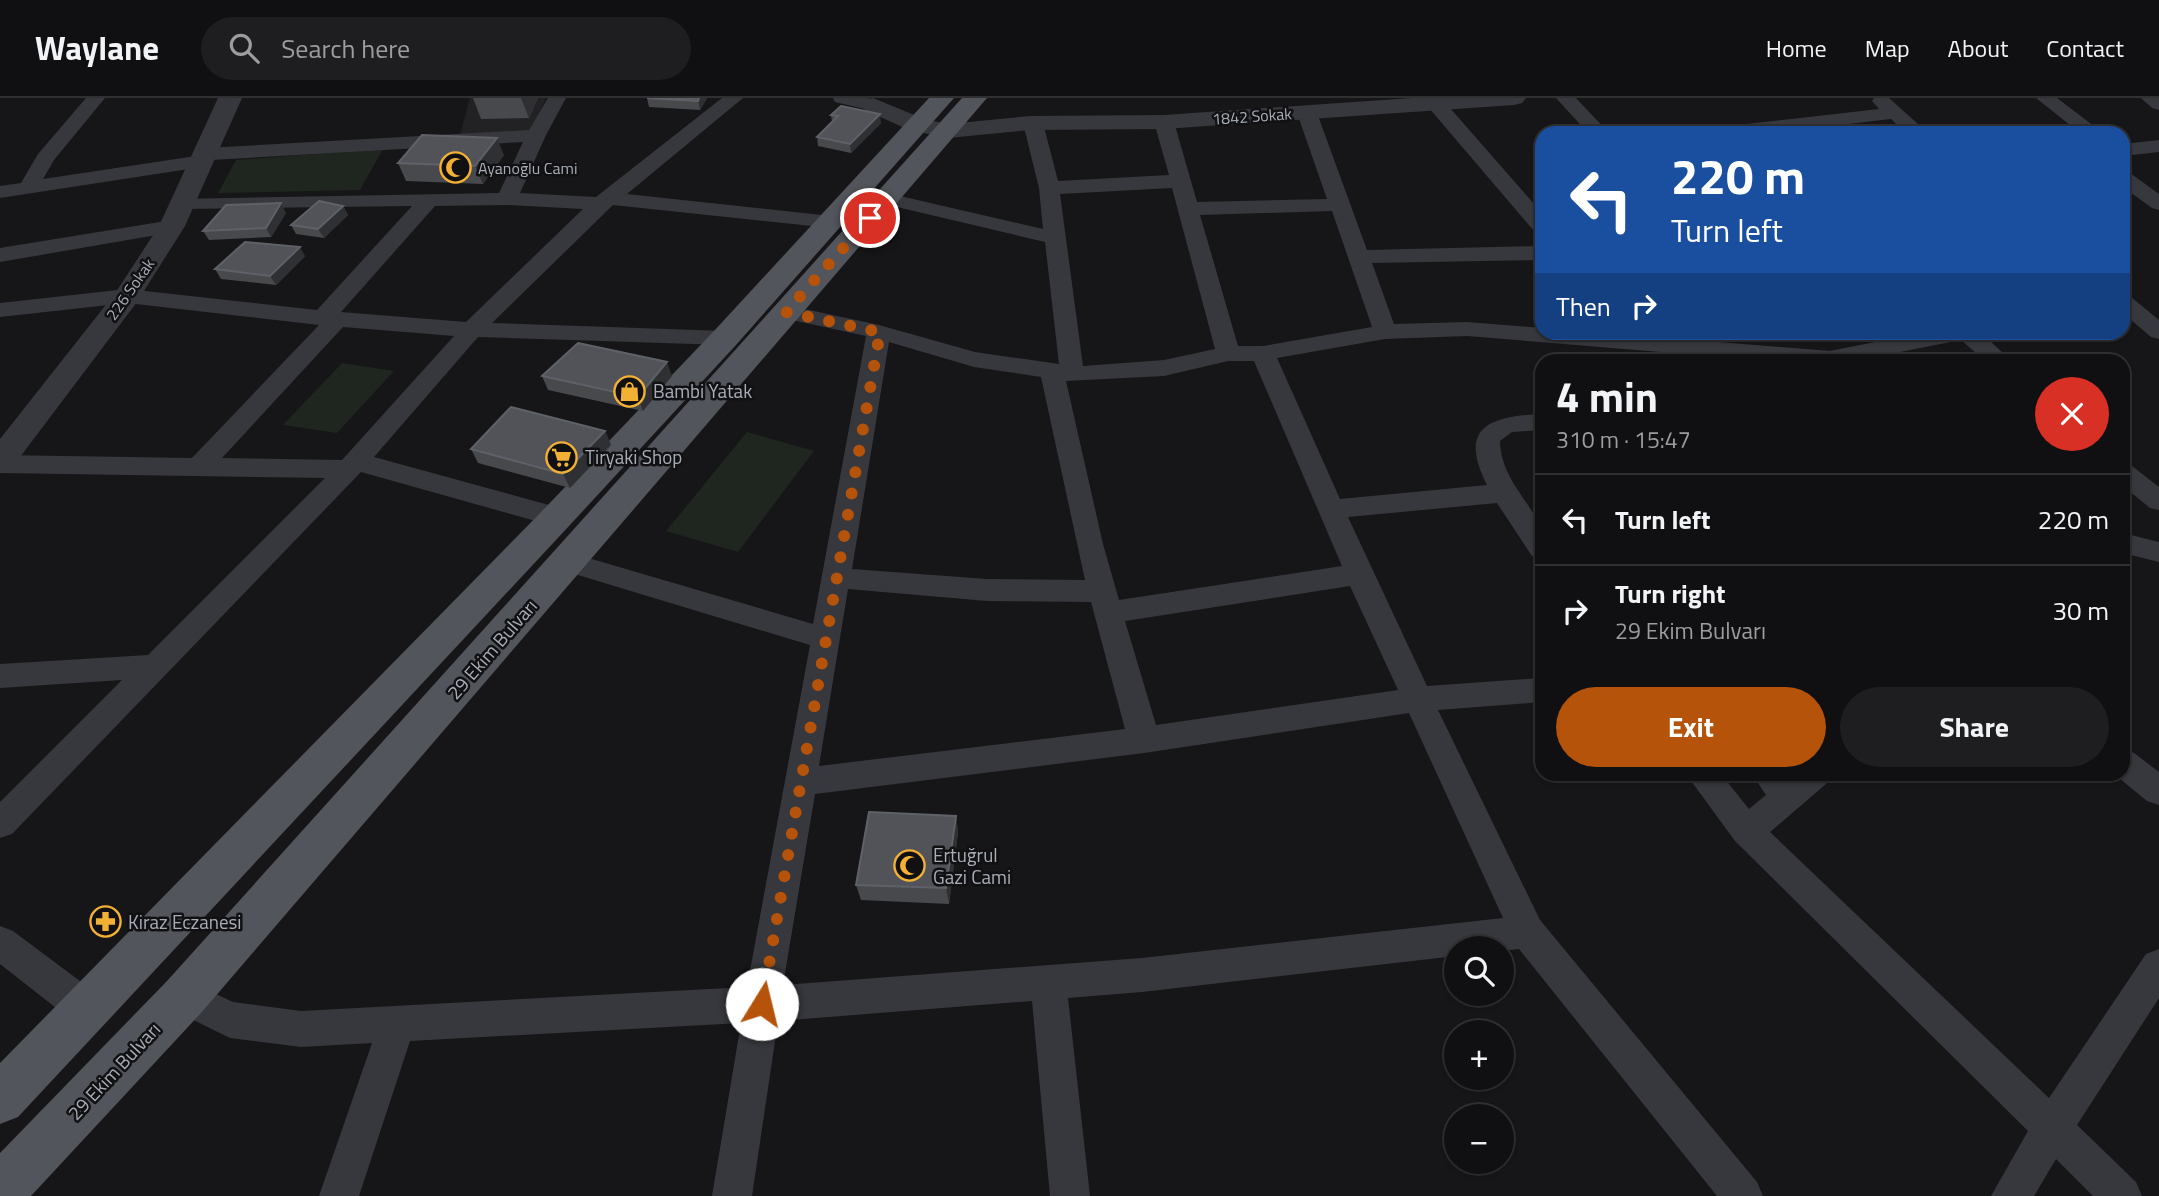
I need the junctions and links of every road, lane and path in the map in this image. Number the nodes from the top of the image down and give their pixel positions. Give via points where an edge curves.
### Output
1 (96, 98) edge
2 (230, 98) edge
3 (557, 98) edge
4 (734, 98) edge
5 (842, 98) edge
6 (1514, 98) edge
7 (1565, 98) edge
8 (1877, 98) edge
9 (2045, 98) edge
10 (2150, 98) edge
11 (1465, 100) edge
12 (1331, 104) edge
13 (1436, 104) junction
14 (2159, 104) edge
15 (873, 105) joint
16 (947, 111) edge
17 (1307, 113) junction
18 (1895, 113) junction
19 (1164, 122) junction
20 (1032, 123) junction
21 (1592, 126) edge
22 (1781, 126) edge
23 (1910, 126) edge
24 (2083, 126) edge
25 (536, 135) junction
26 (2159, 146) edge
27 (2130, 149) edge
28 (203, 158) junction
29 (1180, 181) junction
30 (2130, 182) edge
31 (29, 186) junction
32 (1049, 188) junction
33 (0, 192) edge
34 (507, 199) junction
35 (887, 199) junction
36 (604, 201) junction
37 (427, 202) junction
38 (2159, 204) edge
39 (1340, 205) junction
40 (1188, 209) junction
41 (178, 215) junction
42 (1535, 218) edge
43 (831, 222) junction
44 (1054, 238) junction
45 (1535, 253) edge
46 (0, 255) edge
47 (1358, 257) junction
48 (128, 296) junction
49 (2159, 306) edge
50 (2130, 307) edge
51 (0, 310) edge
52 (2130, 310) edge
53 (786, 312) junction
54 (330, 319) junction
55 (472, 330) junction
56 (880, 332) junction
57 (1385, 332) junction
58 (2159, 332) edge
59 (725, 338) junction
60 (1535, 339) edge
61 (1543, 340) edge
62 (1632, 340) edge
63 (1663, 340) edge
64 (1810, 340) edge
65 (1926, 340) edge
66 (1974, 340) edge
67 (1612, 350) edge
68 (1263, 353) junction
69 (1228, 354) junction
70 (1780, 354) edge
71 (1824, 354) edge
72 (1859, 354) edge
73 (1991, 354) edge
74 (1062, 373) junction
75 (1535, 423) edge
76 (0, 462) edge
77 (352, 465) junction
78 (199, 467) junction
79 (2130, 478) edge
80 (1504, 493) junction
81 (2159, 501) edge
82 (1331, 509) junction
83 (557, 517) junction
84 (1535, 539) edge
85 (2130, 545) edge
86 (2159, 552) edge
87 (568, 562) junction
88 (1359, 573) junction
89 (836, 578) junction
90 (1105, 602) junction
91 (826, 639) junction
92 (153, 666) junction
93 (0, 676) edge
94 (1535, 691) edge
95 (1418, 699) junction
96 (1144, 740) junction
97 (2130, 768) edge
98 (1708, 781) edge
99 (801, 782) junction
100 (1777, 786) edge
101 (2159, 791) edge
102 (0, 824) edge
103 (1747, 831) junction
104 (1527, 932) junction
105 (0, 943) edge
106 (2159, 966) edge
107 (1048, 982) junction
108 (184, 997) junction
109 (762, 1004) junction
110 (88, 1009) junction
111 (397, 1024) junction
112 (0, 1099) edge
113 (2051, 1130) junction
114 (0, 1191) edge
115 (339, 1196) edge
116 (732, 1196) edge
117 (1070, 1196) edge
118 (1742, 1196) edge
119 (2011, 1196) edge
120 (2122, 1196) edge

1 - 31 street via 45,158
2 - 28 street, 226 Sokak
3 - 25 street
4 - 36 street
5 - 15 street
6 - 11 street, 1842 Sokak
7 - 21 street
8 - 18 street
9 - 24 street
10 - 14 street
11 - 13 street, 1842 Sokak
12 - 13 street, 1842 Sokak
12 - 17 street, 1842 Sokak
13 - 42 street
15 - 16 street
16 - 20 street, 1842 Sokak
16 - 35 main road, 29 Ekim Bulvarı
16 - 43 main road
17 - 19 street, 1842 Sokak
17 - 39 street
18 - 22 street
18 - 23 street
19 - 20 street, 1842 Sokak
19 - 29 street
20 - 32 street
25 - 28 street
25 - 34 street
26 - 27 street
28 - 31 street
28 - 41 street, 226 Sokak
29 - 32 street
29 - 40 street
30 - 38 street
31 - 33 street
32 - 44 street
34 - 36 street
34 - 37 street
35 - 44 street
35 - 53 main road, 29 Ekim Bulvarı
36 - 43 street
36 - 55 street
37 - 41 street
37 - 54 street
39 - 40 street
39 - 47 street
40 - 69 street
41 - 46 street
41 - 48 street, 226 Sokak
43 - 59 main road
44 - 74 street
45 - 47 street
47 - 57 street
48 - 51 street
48 - 54 street
48 - 76 street, 226 Sokak
49 - 50 street
52 - 58 street
53 - 56 street
53 - 87 main road, 29 Ekim Bulvarı
54 - 55 street
54 - 78 street
55 - 59 street
55 - 77 street
56 - 74 street via 974,359
56 - 89 street
57 - 60 street via 1467,329
57 - 68 street
59 - 83 main road
61 - 67 street
62 - 67 street
63 - 70 street
64 - 71 street
65 - 72 street
66 - 73 street
68 - 69 street
68 - 82 street
69 - 74 street via 1164,368
74 - 90 street via 1089,544
75 - 80 street via 1504,426 1486,442 1486,454
76 - 78 street
77 - 78 street
77 - 83 street
77 - 92 street
79 - 81 street
80 - 82 street
80 - 84 street
82 - 88 street
83 - 110 main road
85 - 86 street
87 - 91 street
87 - 108 main road, 29 Ekim Bulvarı
88 - 90 street
88 - 95 street
89 - 90 street
89 - 91 street
90 - 96 street
91 - 99 street
92 - 93 street
92 - 102 street
94 - 95 street
95 - 96 street
95 - 104 street
96 - 99 street
97 - 101 street
98 - 103 street
99 - 109 street
100 - 103 street
103 - 113 street
104 - 107 street
104 - 118 street
105 - 110 street
106 - 113 street
107 - 109 street
107 - 117 street
108 - 111 street via 230,1020 301,1030
108 - 114 main road, 29 Ekim Bulvarı
109 - 111 street
109 - 116 street
110 - 112 main road
111 - 115 street
113 - 119 street
113 - 120 street

